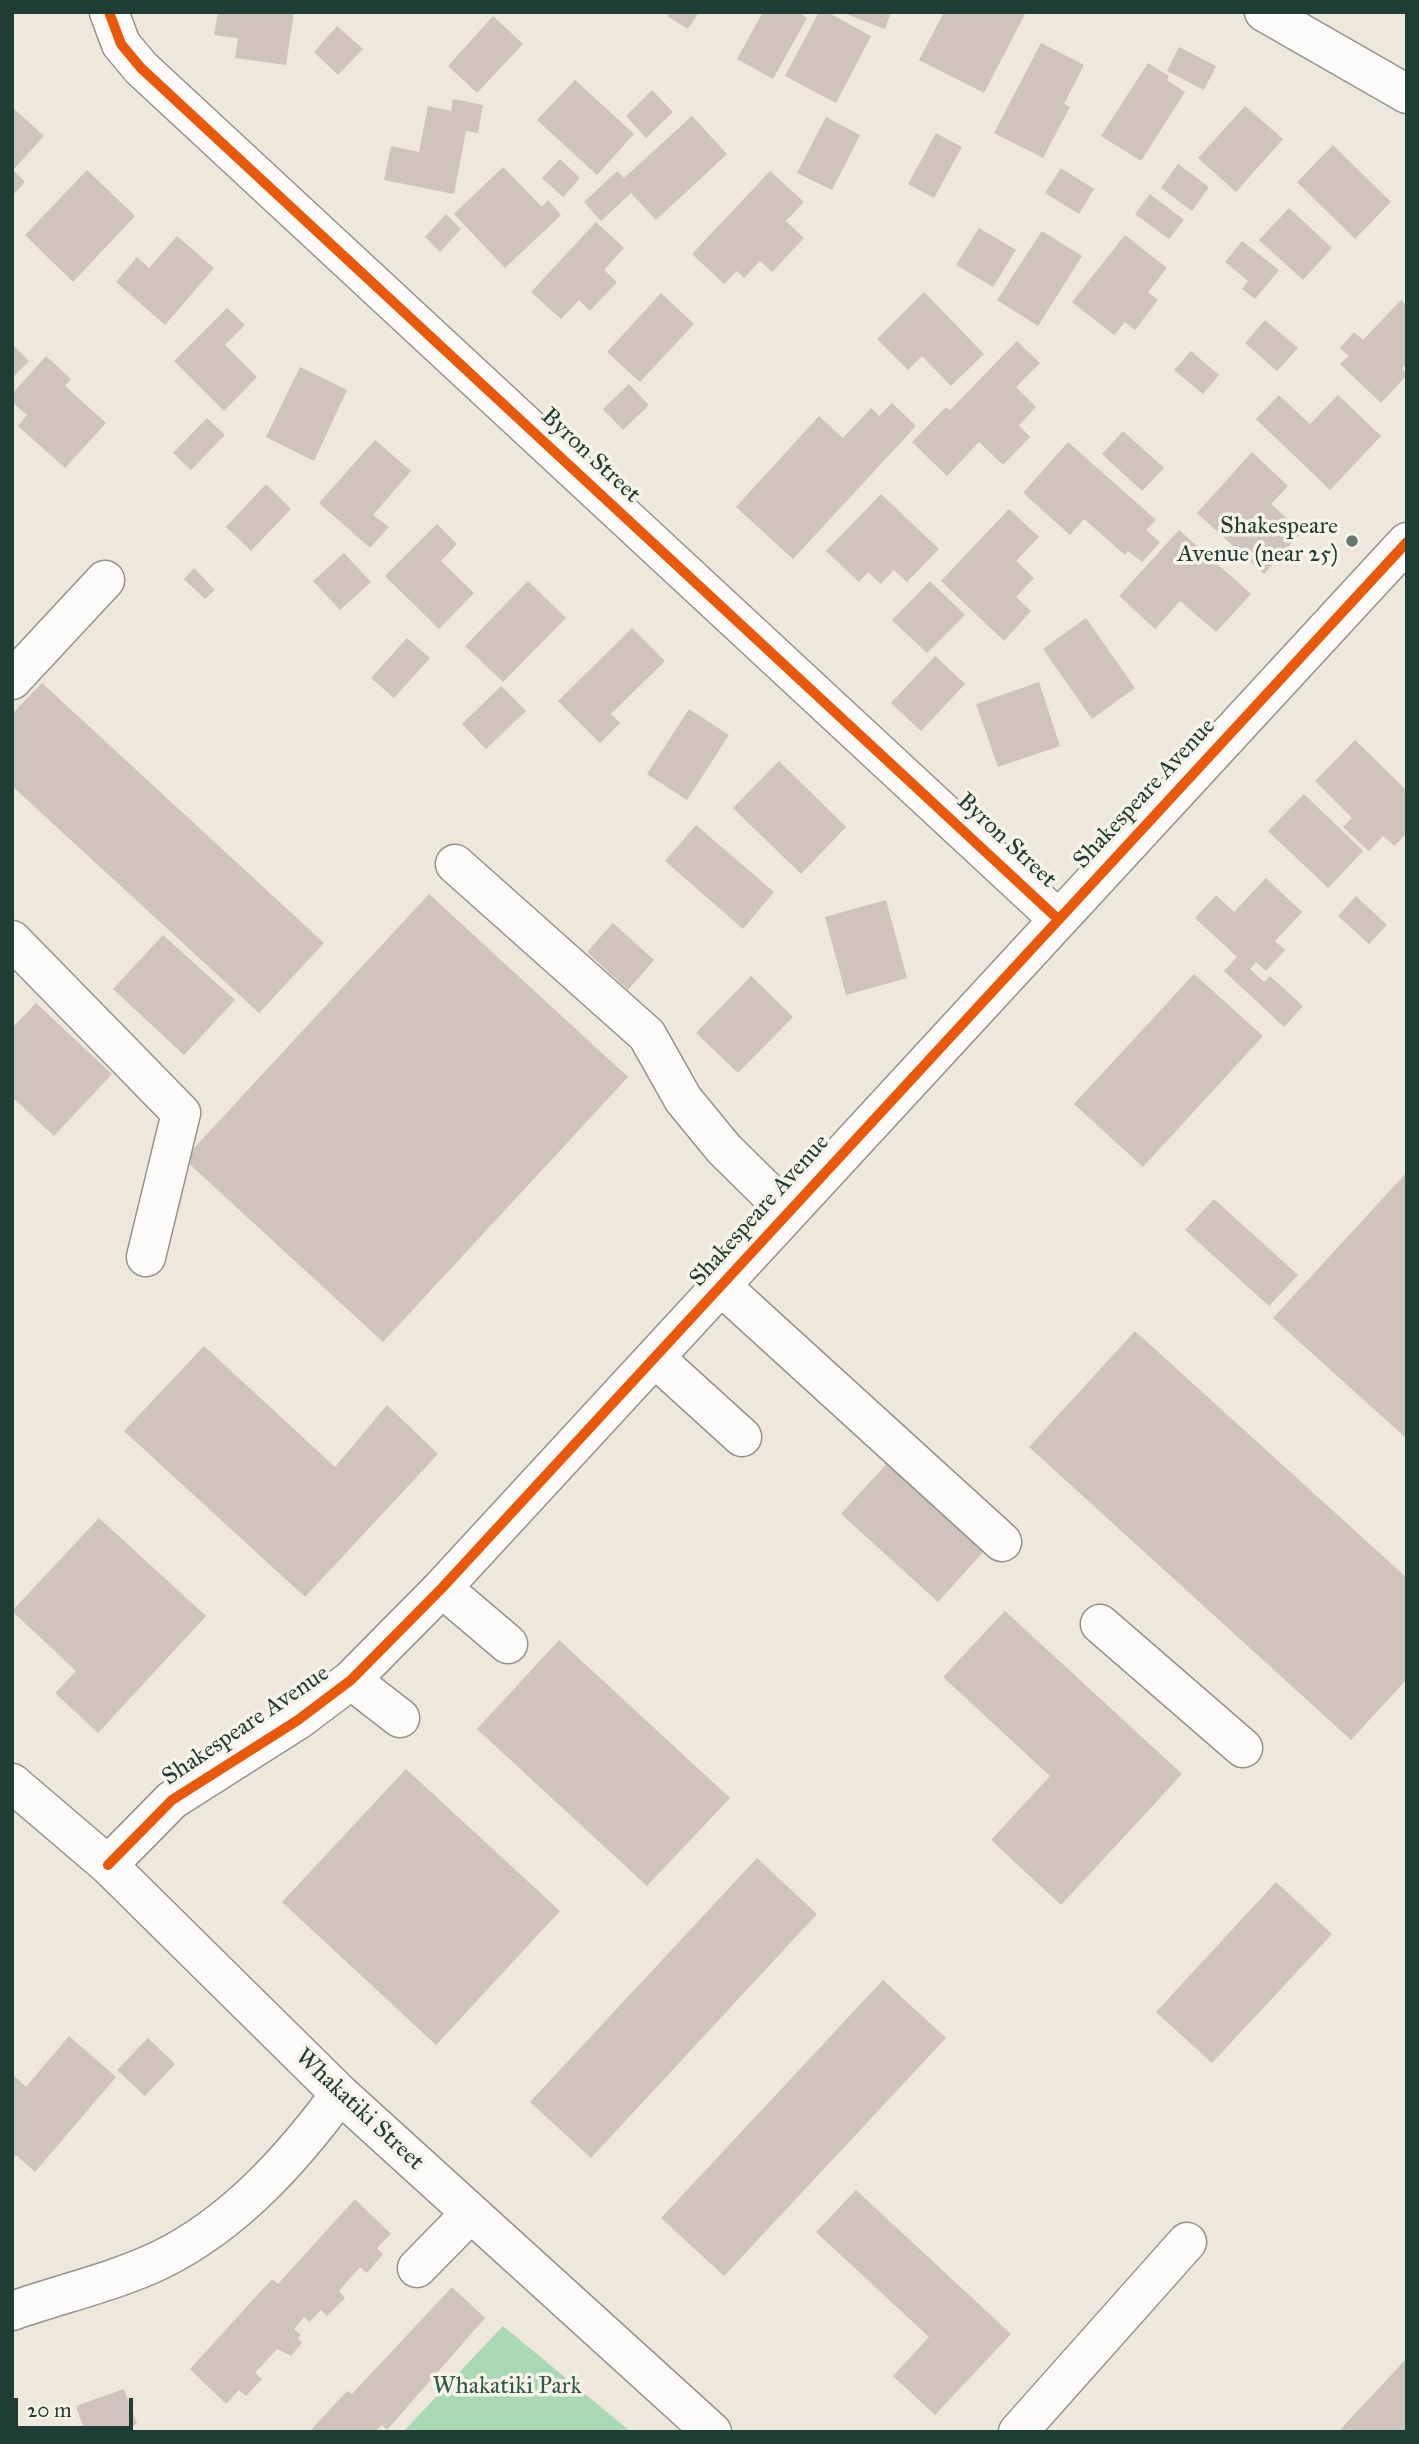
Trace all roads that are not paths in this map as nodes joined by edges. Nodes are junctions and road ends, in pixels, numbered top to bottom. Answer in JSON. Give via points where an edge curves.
{"nodes":[{"id":1,"x":109,"y":12,"type":"edge"},
{"id":2,"x":1264,"y":12,"type":"edge"},
{"id":3,"x":1407,"y":94,"type":"edge"},
{"id":4,"x":1407,"y":542,"type":"edge"},
{"id":5,"x":105,"y":580,"type":"dead end"},
{"id":6,"x":12,"y":680,"type":"edge"},
{"id":7,"x":456,"y":864,"type":"dead end"},
{"id":8,"x":1058,"y":919,"type":"junction"},
{"id":9,"x":12,"y":940,"type":"edge"},
{"id":10,"x":787,"y":1211,"type":"junction"},
{"id":11,"x":146,"y":1257,"type":"dead end"},
{"id":12,"x":720,"y":1286,"type":"junction"},
{"id":13,"x":655,"y":1358,"type":"junction"},
{"id":14,"x":742,"y":1437,"type":"dead end"},
{"id":15,"x":1002,"y":1542,"type":"dead end"},
{"id":16,"x":442,"y":1588,"type":"junction"},
{"id":17,"x":1100,"y":1624,"type":"dead end"},
{"id":18,"x":508,"y":1644,"type":"dead end"},
{"id":19,"x":351,"y":1681,"type":"junction"},
{"id":20,"x":400,"y":1718,"type":"dead end"},
{"id":21,"x":1242,"y":1748,"type":"dead end"},
{"id":22,"x":12,"y":1783,"type":"edge"},
{"id":23,"x":108,"y":1865,"type":"junction"},
{"id":24,"x":340,"y":2094,"type":"junction"},
{"id":25,"x":471,"y":2213,"type":"junction"},
{"id":26,"x":1187,"y":2242,"type":"dead end"},
{"id":27,"x":417,"y":2268,"type":"dead end"},
{"id":28,"x":12,"y":2311,"type":"edge"},
{"id":29,"x":712,"y":2432,"type":"edge"},
{"id":30,"x":1018,"y":2432,"type":"edge"}],
"edges":[{"from":1,"to":8,"type":"street","name":"Byron Street","via":[[121,44],[141,68]]},
{"from":2,"to":3,"type":"street"},
{"from":4,"to":8,"type":"street","name":"Shakespeare Avenue"},
{"from":5,"to":6,"type":"street"},
{"from":7,"to":10,"type":"street","via":[[647,1035],[683,1099],[724,1149]]},
{"from":8,"to":10,"type":"street","name":"Shakespeare Avenue"},
{"from":9,"to":11,"type":"street","via":[[181,1113]]},
{"from":10,"to":12,"type":"street","name":"Shakespeare Avenue"},
{"from":12,"to":13,"type":"street","name":"Shakespeare Avenue"},
{"from":12,"to":15,"type":"street"},
{"from":13,"to":14,"type":"street"},
{"from":13,"to":16,"type":"street","name":"Shakespeare Avenue"},
{"from":16,"to":18,"type":"street"},
{"from":16,"to":19,"type":"street","name":"Shakespeare Avenue"},
{"from":17,"to":21,"type":"street"},
{"from":19,"to":20,"type":"street"},
{"from":19,"to":23,"type":"street","name":"Shakespeare Avenue","via":[[172,1800]]},
{"from":22,"to":23,"type":"street","name":"Whakatiki Street"},
{"from":23,"to":24,"type":"street","name":"Whakatiki Street"},
{"from":24,"to":25,"type":"street","name":"Whakatiki Street"},
{"from":24,"to":28,"type":"street","via":[[267,2180],[194,2241],[158,2261]]},
{"from":25,"to":27,"type":"street"},
{"from":25,"to":29,"type":"street","name":"Whakatiki Street"},
{"from":26,"to":30,"type":"street"}]}
